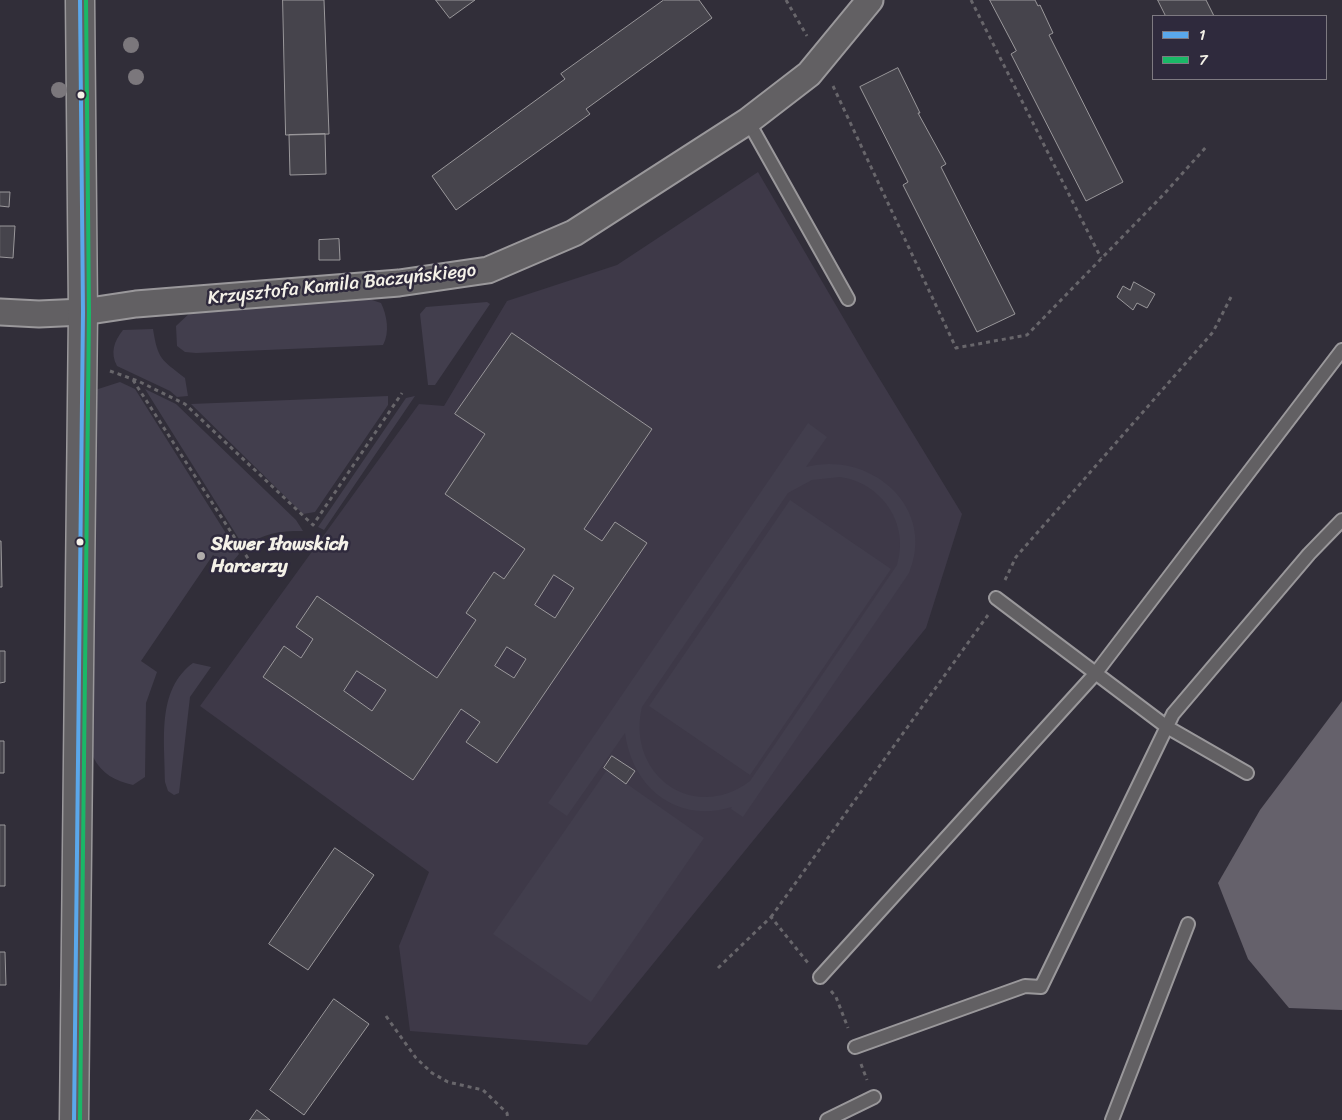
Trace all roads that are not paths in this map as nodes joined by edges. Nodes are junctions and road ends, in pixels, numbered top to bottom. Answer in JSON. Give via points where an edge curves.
{"nodes":[{"id":1,"x":80,"y":0,"type":"edge"},
{"id":2,"x":870,"y":0,"type":"edge"},
{"id":3,"x":748,"y":121,"type":"junction"},
{"id":4,"x":848,"y":299,"type":"dead end"},
{"id":5,"x":0,"y":312,"type":"edge"},
{"id":6,"x":83,"y":312,"type":"junction"},
{"id":7,"x":1342,"y":350,"type":"edge"},
{"id":8,"x":1342,"y":520,"type":"edge"},
{"id":9,"x":996,"y":598,"type":"dead end"},
{"id":10,"x":1095,"y":674,"type":"junction"},
{"id":11,"x":1167,"y":727,"type":"junction"},
{"id":12,"x":1246,"y":773,"type":"dead end"},
{"id":13,"x":1188,"y":924,"type":"dead end"},
{"id":14,"x":820,"y":977,"type":"dead end"},
{"id":15,"x":855,"y":1047,"type":"dead end"},
{"id":16,"x":874,"y":1097,"type":"dead end"},
{"id":17,"x":74,"y":1120,"type":"edge"},
{"id":18,"x":828,"y":1120,"type":"edge"},
{"id":19,"x":1112,"y":1120,"type":"edge"}],
"edges":[{"from":1,"to":6,"type":"street"},
{"from":2,"to":3,"type":"street","name":"Krzysztofa Kamila Baczyńskiego","via":[[809,74]]},
{"from":3,"to":4,"type":"lane"},
{"from":3,"to":6,"type":"street","name":"Krzysztofa Kamila Baczyńskiego","via":[[574,233],[488,270],[399,283],[136,304]]},
{"from":5,"to":6,"type":"street","name":"Krzysztofa Kamila Baczyńskiego"},
{"from":6,"to":17,"type":"street"},
{"from":7,"to":10,"type":"lane"},
{"from":8,"to":11,"type":"lane","via":[[1309,554],[1180,706]]},
{"from":9,"to":10,"type":"lane"},
{"from":10,"to":11,"type":"lane"},
{"from":10,"to":14,"type":"lane"},
{"from":11,"to":12,"type":"lane"},
{"from":11,"to":15,"type":"lane","via":[[1041,987],[1025,986]]},
{"from":13,"to":19,"type":"lane"},
{"from":16,"to":18,"type":"lane"}]}
